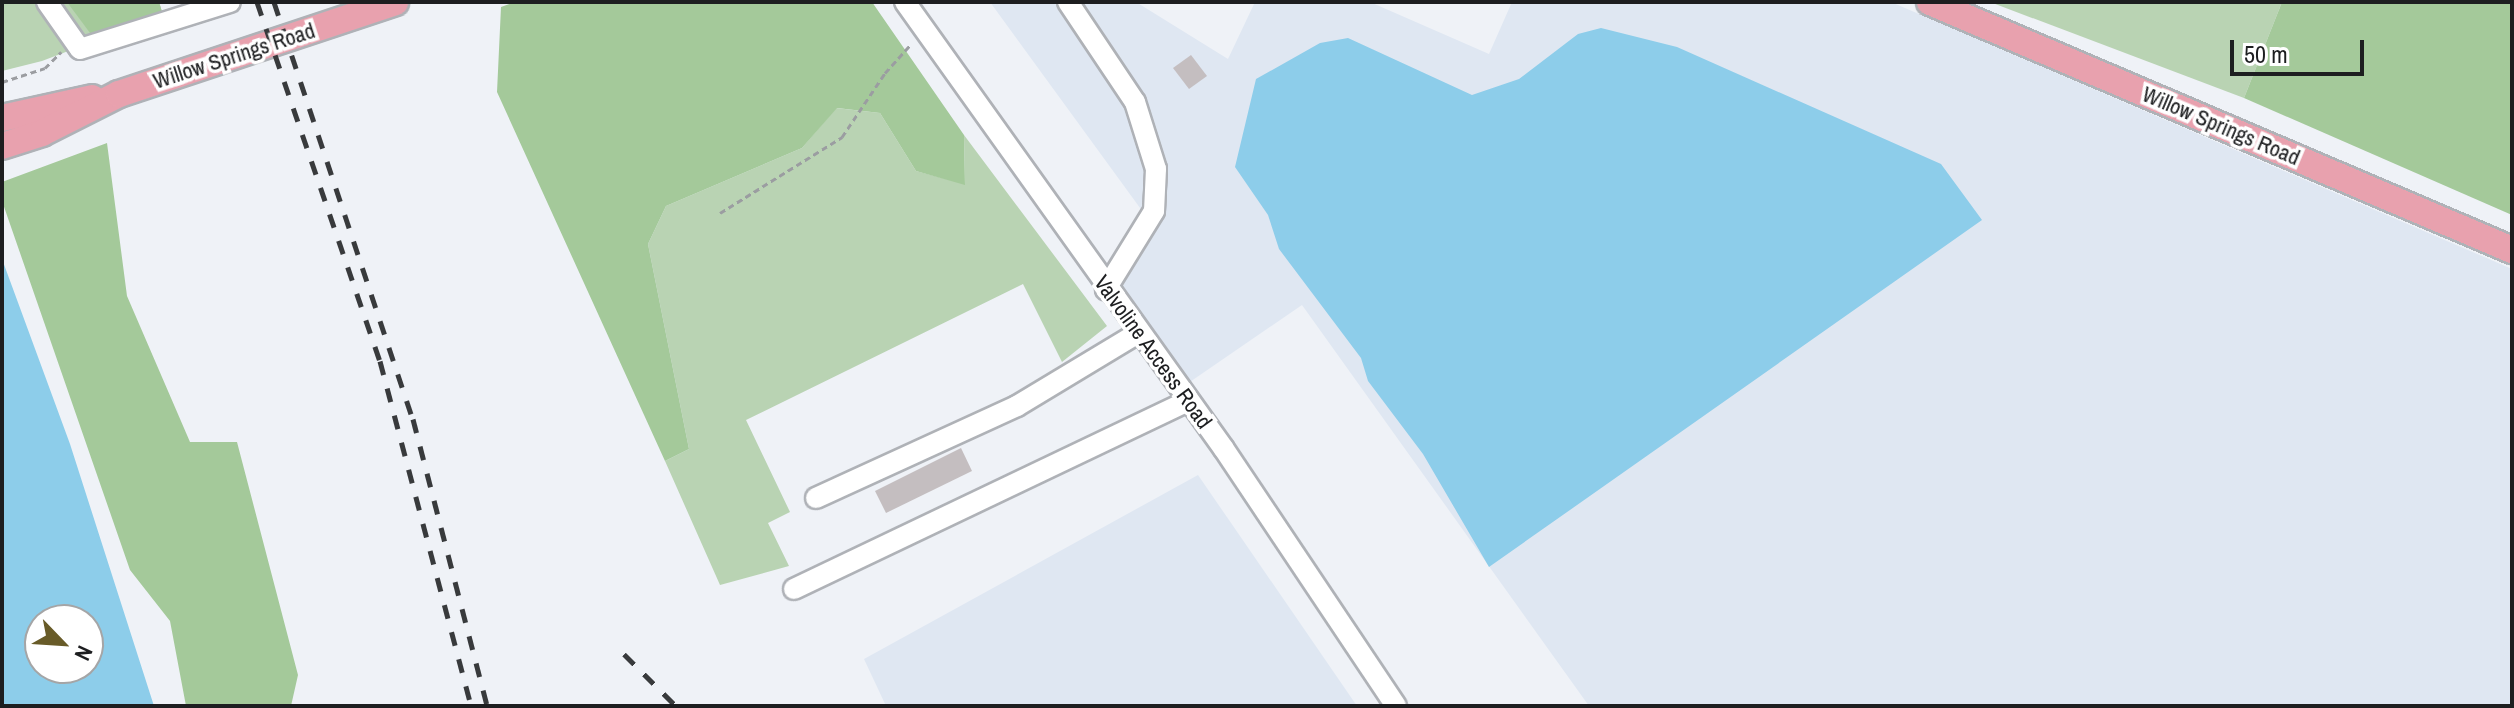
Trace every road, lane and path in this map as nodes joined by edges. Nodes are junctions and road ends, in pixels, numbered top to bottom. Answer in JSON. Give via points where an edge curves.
{"nodes":[{"id":1,"x":47,"y":2,"type":"edge"},
{"id":2,"x":230,"y":2,"type":"edge"},
{"id":3,"x":395,"y":2,"type":"edge"},
{"id":4,"x":905,"y":2,"type":"edge"},
{"id":5,"x":1068,"y":2,"type":"edge"},
{"id":6,"x":1930,"y":2,"type":"edge"},
{"id":7,"x":925,"y":30,"type":"junction"},
{"id":8,"x":71,"y":42,"type":"junction"},
{"id":9,"x":2,"y":82,"type":"edge"},
{"id":10,"x":2,"y":118,"type":"edge"},
{"id":11,"x":38,"y":120,"type":"junction"},
{"id":12,"x":2,"y":146,"type":"edge"},
{"id":13,"x":720,"y":213,"type":"dead end"},
{"id":14,"x":2512,"y":250,"type":"edge"},
{"id":15,"x":1106,"y":289,"type":"junction"},
{"id":16,"x":1138,"y":333,"type":"junction"},
{"id":17,"x":1188,"y":401,"type":"junction"},
{"id":18,"x":816,"y":498,"type":"dead end"},
{"id":19,"x":794,"y":589,"type":"dead end"},
{"id":20,"x":1396,"y":706,"type":"edge"}],
"edges":[{"from":1,"to":8,"type":"lane"},
{"from":2,"to":8,"type":"lane","via":[[92,48],[80,49]]},
{"from":3,"to":11,"type":"main road","name":"Willow Springs Road"},
{"from":4,"to":7,"type":"lane","name":"Valvoline Access Road"},
{"from":5,"to":15,"type":"lane","via":[[1135,102],[1156,169],[1154,211]]},
{"from":6,"to":14,"type":"main road","name":"Willow Springs Road"},
{"from":7,"to":13,"type":"path","via":[[885,73],[842,137]]},
{"from":7,"to":15,"type":"lane","name":"Valvoline Access Road"},
{"from":8,"to":9,"type":"path","via":[[45,68]]},
{"from":10,"to":11,"type":"main road","name":"Willow Springs Road"},
{"from":11,"to":12,"type":"main road","name":"Willow Springs Road"},
{"from":15,"to":16,"type":"lane","name":"Valvoline Access Road"},
{"from":16,"to":17,"type":"lane","name":"Valvoline Access Road"},
{"from":16,"to":18,"type":"lane","via":[[1017,406]]},
{"from":17,"to":19,"type":"lane"},
{"from":17,"to":20,"type":"lane","name":"Valvoline Access Road"}]}
